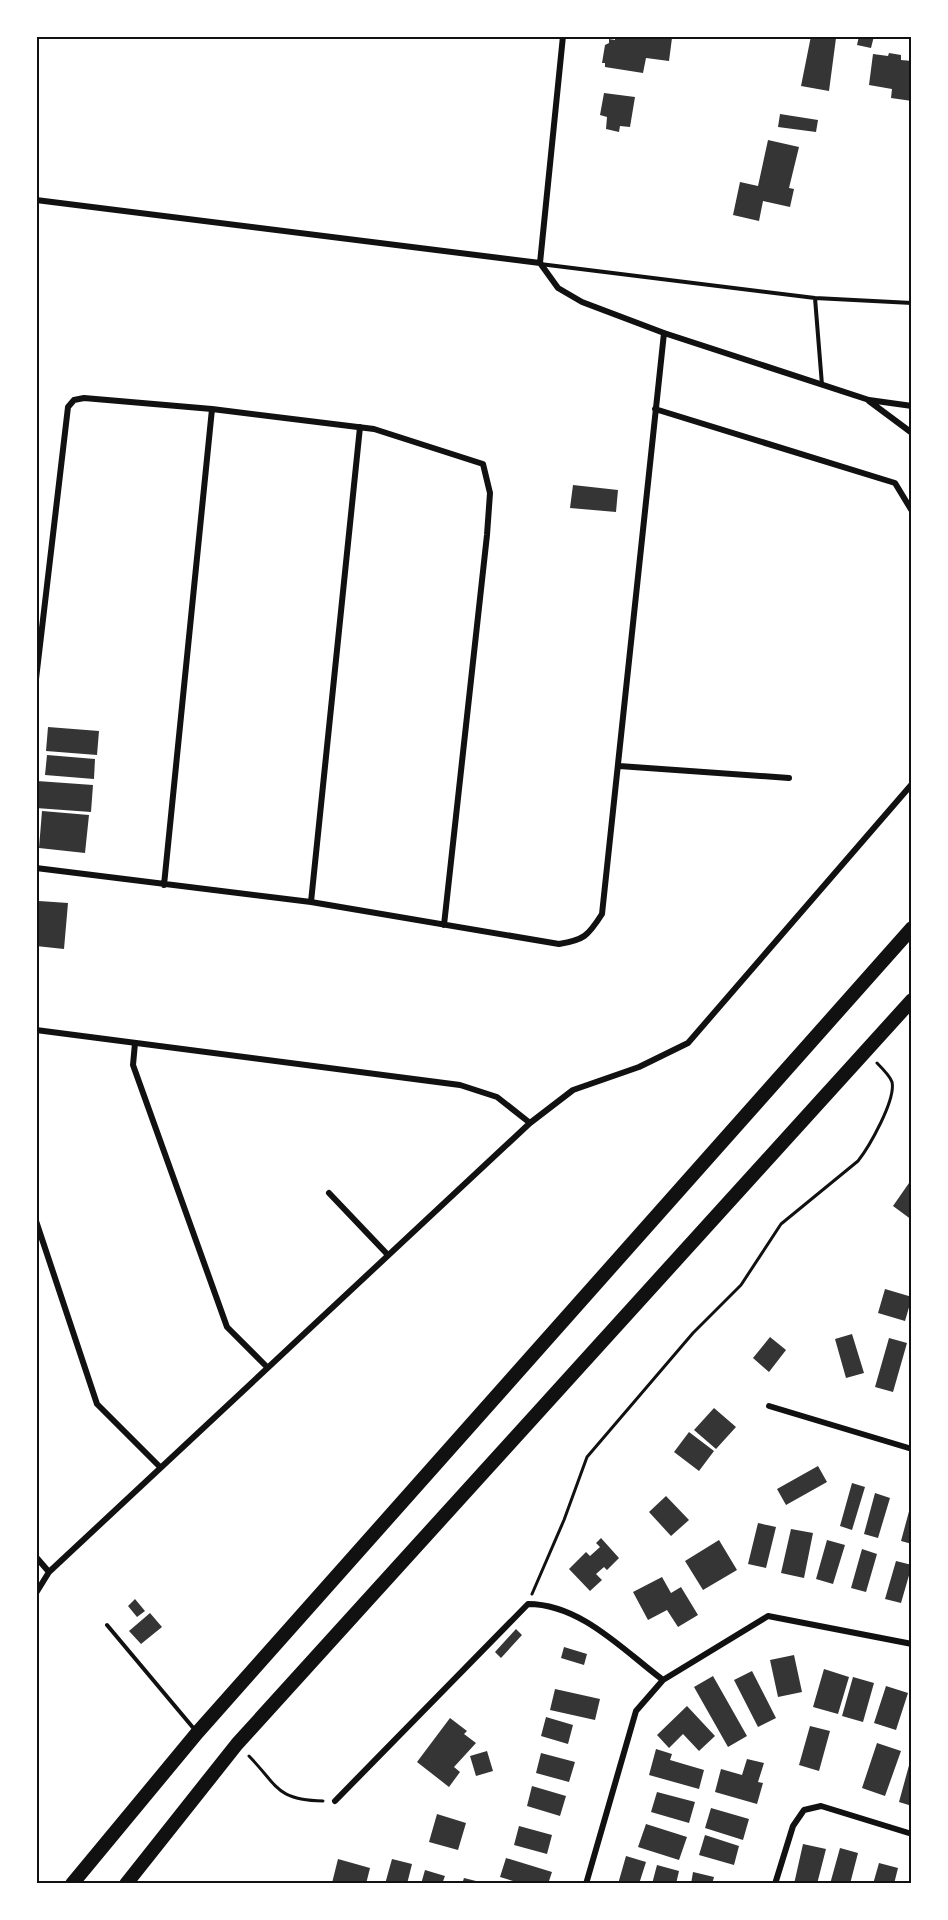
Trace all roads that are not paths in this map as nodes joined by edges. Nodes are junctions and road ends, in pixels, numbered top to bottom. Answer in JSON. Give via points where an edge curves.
{"nodes":[{"id":1,"x":563,"y":36,"type":"edge"},
{"id":2,"x":36,"y":200,"type":"edge"},
{"id":3,"x":540,"y":264,"type":"junction"},
{"id":4,"x":815,"y":298,"type":"junction"},
{"id":5,"x":912,"y":303,"type":"edge"},
{"id":6,"x":664,"y":333,"type":"junction"},
{"id":7,"x":822,"y":385,"type":"junction"},
{"id":8,"x":869,"y":400,"type":"junction"},
{"id":9,"x":912,"y":406,"type":"edge"},
{"id":10,"x":212,"y":409,"type":"junction"},
{"id":11,"x":655,"y":409,"type":"junction"},
{"id":12,"x":360,"y":427,"type":"junction"},
{"id":13,"x":912,"y":433,"type":"edge"},
{"id":14,"x":912,"y":511,"type":"edge"},
{"id":15,"x":36,"y":679,"type":"edge"},
{"id":16,"x":619,"y":766,"type":"junction"},
{"id":17,"x":789,"y":778,"type":"dead end"},
{"id":18,"x":912,"y":784,"type":"edge"},
{"id":19,"x":36,"y":868,"type":"edge"},
{"id":20,"x":164,"y":885,"type":"junction"},
{"id":21,"x":311,"y":902,"type":"junction"},
{"id":22,"x":444,"y":925,"type":"junction"},
{"id":23,"x":912,"y":928,"type":"edge"},
{"id":24,"x":912,"y":1000,"type":"edge"},
{"id":25,"x":36,"y":1030,"type":"edge"},
{"id":26,"x":135,"y":1043,"type":"junction"},
{"id":27,"x":530,"y":1123,"type":"junction"},
{"id":28,"x":329,"y":1193,"type":"dead end"},
{"id":29,"x":36,"y":1221,"type":"edge"},
{"id":30,"x":387,"y":1255,"type":"junction"},
{"id":31,"x":267,"y":1367,"type":"junction"},
{"id":32,"x":769,"y":1406,"type":"dead end"},
{"id":33,"x":912,"y":1449,"type":"edge"},
{"id":34,"x":160,"y":1467,"type":"junction"},
{"id":35,"x":36,"y":1557,"type":"edge"},
{"id":36,"x":49,"y":1572,"type":"junction"},
{"id":37,"x":36,"y":1593,"type":"edge"},
{"id":38,"x":107,"y":1625,"type":"dead end"},
{"id":39,"x":912,"y":1644,"type":"edge"},
{"id":40,"x":663,"y":1680,"type":"junction"},
{"id":41,"x":197,"y":1732,"type":"junction"},
{"id":42,"x":335,"y":1801,"type":"road end"},
{"id":43,"x":912,"y":1834,"type":"edge"},
{"id":44,"x":72,"y":1884,"type":"edge"},
{"id":45,"x":126,"y":1884,"type":"edge"},
{"id":46,"x":586,"y":1884,"type":"edge"},
{"id":47,"x":775,"y":1884,"type":"edge"}],
"edges":[{"from":1,"to":3,"type":"street"},
{"from":2,"to":3,"type":"street"},
{"from":3,"to":4,"type":"lane"},
{"from":3,"to":6,"type":"street","via":[[558,288],[582,302]]},
{"from":4,"to":5,"type":"lane"},
{"from":4,"to":7,"type":"lane"},
{"from":6,"to":7,"type":"street"},
{"from":6,"to":11,"type":"street"},
{"from":7,"to":8,"type":"street"},
{"from":8,"to":9,"type":"street"},
{"from":8,"to":13,"type":"street"},
{"from":10,"to":12,"type":"street"},
{"from":10,"to":15,"type":"street","via":[[84,398],[74,400],[68,407]]},
{"from":10,"to":20,"type":"street"},
{"from":11,"to":14,"type":"street","via":[[894,483]]},
{"from":11,"to":16,"type":"street"},
{"from":12,"to":21,"type":"street"},
{"from":12,"to":22,"type":"street","via":[[483,464],[488,481],[487,535]]},
{"from":16,"to":17,"type":"street"},
{"from":16,"to":22,"type":"street","via":[[602,914],[580,941],[559,944]]},
{"from":18,"to":27,"type":"street","via":[[687,1043],[639,1067],[573,1090]]},
{"from":19,"to":20,"type":"street"},
{"from":20,"to":21,"type":"street"},
{"from":21,"to":22,"type":"street"},
{"from":23,"to":41,"type":"highway"},
{"from":24,"to":45,"type":"highway","via":[[237,1744]]},
{"from":25,"to":26,"type":"street"},
{"from":26,"to":27,"type":"street","via":[[460,1085],[497,1097]]},
{"from":26,"to":31,"type":"street","via":[[134,1065],[227,1327]]},
{"from":27,"to":30,"type":"street"},
{"from":28,"to":30,"type":"street"},
{"from":29,"to":34,"type":"street","via":[[98,1404]]},
{"from":30,"to":31,"type":"street"},
{"from":31,"to":34,"type":"street"},
{"from":32,"to":33,"type":"street"},
{"from":34,"to":36,"type":"street"},
{"from":35,"to":36,"type":"street"},
{"from":36,"to":37,"type":"street"},
{"from":38,"to":41,"type":"lane"},
{"from":39,"to":40,"type":"street","via":[[768,1616]]},
{"from":40,"to":42,"type":"street","via":[[572,1613],[528,1604]]},
{"from":40,"to":46,"type":"street","via":[[633,1717]]},
{"from":41,"to":44,"type":"highway"},
{"from":43,"to":47,"type":"street","via":[[821,1806],[804,1810],[793,1826]]}]}
